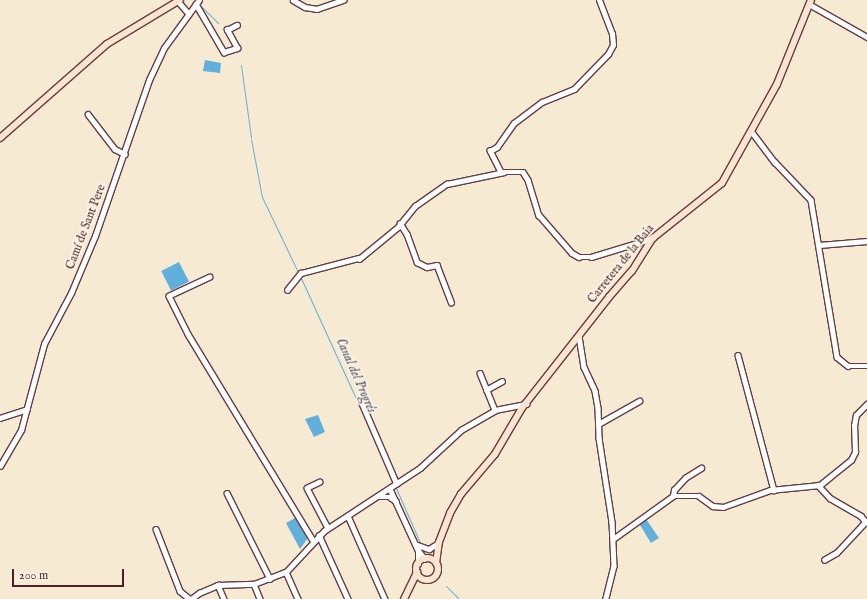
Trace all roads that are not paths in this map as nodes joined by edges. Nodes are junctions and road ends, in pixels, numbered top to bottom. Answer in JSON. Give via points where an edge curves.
{"nodes":[{"id":1,"x":179,"y":0,"type":"edge"},
{"id":2,"x":293,"y":0,"type":"edge"},
{"id":3,"x":343,"y":0,"type":"edge"},
{"id":4,"x":599,"y":0,"type":"edge"},
{"id":5,"x":197,"y":2,"type":"edge"},
{"id":6,"x":810,"y":2,"type":"edge"},
{"id":7,"x":188,"y":14,"type":"junction"},
{"id":8,"x":237,"y":24,"type":"dead end"},
{"id":9,"x":867,"y":37,"type":"edge"},
{"id":10,"x":88,"y":114,"type":"dead end"},
{"id":11,"x":752,"y":132,"type":"junction"},
{"id":12,"x":0,"y":138,"type":"edge"},
{"id":13,"x":125,"y":154,"type":"junction"},
{"id":14,"x":501,"y":173,"type":"junction"},
{"id":15,"x":400,"y":223,"type":"junction"},
{"id":16,"x":653,"y":238,"type":"junction"},
{"id":17,"x":867,"y":241,"type":"edge"},
{"id":18,"x":819,"y":245,"type":"junction"},
{"id":19,"x":210,"y":277,"type":"dead end"},
{"id":20,"x":287,"y":290,"type":"dead end"},
{"id":21,"x":452,"y":302,"type":"dead end"},
{"id":22,"x":579,"y":336,"type":"junction"},
{"id":23,"x":738,"y":355,"type":"dead end"},
{"id":24,"x":867,"y":366,"type":"edge"},
{"id":25,"x":480,"y":374,"type":"dead end"},
{"id":26,"x":502,"y":381,"type":"dead end"},
{"id":27,"x":486,"y":390,"type":"junction"},
{"id":28,"x":361,"y":401,"type":"dead end"},
{"id":29,"x":639,"y":401,"type":"dead end"},
{"id":30,"x":526,"y":404,"type":"junction"},
{"id":31,"x":867,"y":404,"type":"edge"},
{"id":32,"x":27,"y":409,"type":"junction"},
{"id":33,"x":495,"y":410,"type":"junction"},
{"id":34,"x":0,"y":418,"type":"edge"},
{"id":35,"x":600,"y":424,"type":"junction"},
{"id":36,"x":0,"y":466,"type":"edge"},
{"id":37,"x":701,"y":468,"type":"dead end"},
{"id":38,"x":320,"y":482,"type":"dead end"},
{"id":39,"x":397,"y":484,"type":"junction"},
{"id":40,"x":818,"y":485,"type":"junction"},
{"id":41,"x":389,"y":490,"type":"junction"},
{"id":42,"x":774,"y":490,"type":"junction"},
{"id":43,"x":227,"y":494,"type":"dead end"},
{"id":44,"x":673,"y":496,"type":"junction"},
{"id":45,"x":377,"y":497,"type":"junction"},
{"id":46,"x":397,"y":502,"type":"junction"},
{"id":47,"x":348,"y":516,"type":"junction"},
{"id":48,"x":328,"y":528,"type":"junction"},
{"id":49,"x":156,"y":529,"type":"dead end"},
{"id":50,"x":319,"y":536,"type":"junction"},
{"id":51,"x":613,"y":539,"type":"junction"},
{"id":52,"x":314,"y":542,"type":"junction"},
{"id":53,"x":438,"y":543,"type":"junction"},
{"id":54,"x":415,"y":544,"type":"junction"},
{"id":55,"x":418,"y":550,"type":"junction"},
{"id":56,"x":426,"y":559,"type":"junction"},
{"id":57,"x":825,"y":560,"type":"dead end"},
{"id":58,"x":436,"y":563,"type":"junction"},
{"id":59,"x":418,"y":564,"type":"junction"},
{"id":60,"x":286,"y":572,"type":"junction"},
{"id":61,"x":417,"y":572,"type":"junction"},
{"id":62,"x":270,"y":579,"type":"junction"},
{"id":63,"x":423,"y":580,"type":"junction"},
{"id":64,"x":254,"y":584,"type":"junction"},
{"id":65,"x":218,"y":585,"type":"junction"},
{"id":66,"x":411,"y":586,"type":"junction"},
{"id":67,"x":191,"y":599,"type":"edge"},
{"id":68,"x":224,"y":599,"type":"edge"},
{"id":69,"x":260,"y":599,"type":"edge"},
{"id":70,"x":298,"y":599,"type":"edge"},
{"id":71,"x":348,"y":599,"type":"edge"},
{"id":72,"x":385,"y":599,"type":"edge"},
{"id":73,"x":404,"y":599,"type":"edge"},
{"id":74,"x":606,"y":599,"type":"edge"}],
"edges":[{"from":1,"to":7,"type":"street"},
{"from":1,"to":12,"type":"main road","via":[[106,44]]},
{"from":2,"to":3,"type":"street","via":[[317,9]]},
{"from":4,"to":14,"type":"street","via":[[612,34],[613,45],[608,54],[574,89],[542,102],[514,123],[497,147],[490,151]]},
{"from":5,"to":7,"type":"street","name":"Camí de Sant Pere"},
{"from":5,"to":8,"type":"street","via":[[224,52],[237,48],[228,30]]},
{"from":6,"to":9,"type":"street"},
{"from":6,"to":11,"type":"main road","name":"Carretera de la Baia","via":[[777,84]]},
{"from":7,"to":13,"type":"street","name":"Camí de Sant Pere","via":[[156,62]]},
{"from":10,"to":13,"type":"street","via":[[115,149]]},
{"from":11,"to":16,"type":"main road","name":"Carretera de la Baia","via":[[722,183]]},
{"from":11,"to":18,"type":"street","via":[[775,162],[811,200]]},
{"from":13,"to":32,"type":"street","name":"Camí de Sant Pere","via":[[71,294],[44,344]]},
{"from":14,"to":15,"type":"street","via":[[448,184],[415,206]]},
{"from":14,"to":16,"type":"street","via":[[523,172],[539,215],[572,253],[579,257],[591,257]]},
{"from":15,"to":20,"type":"street","via":[[379,245],[358,258],[301,272]]},
{"from":15,"to":21,"type":"street","via":[[407,234],[417,262],[427,267],[437,265]]},
{"from":16,"to":22,"type":"main road","name":"Carretera de la Baia","via":[[632,271]]},
{"from":17,"to":18,"type":"street"},
{"from":18,"to":24,"type":"street","via":[[837,357],[848,366]]},
{"from":19,"to":52,"type":"street","via":[[169,296],[192,340]]},
{"from":22,"to":30,"type":"main road","name":"Carretera de la Baia"},
{"from":22,"to":35,"type":"street","via":[[584,367],[595,391]]},
{"from":23,"to":42,"type":"street"},
{"from":25,"to":27,"type":"street"},
{"from":26,"to":27,"type":"street"},
{"from":27,"to":33,"type":"street"},
{"from":28,"to":39,"type":"street"},
{"from":29,"to":35,"type":"street"},
{"from":30,"to":33,"type":"street"},
{"from":30,"to":53,"type":"main road","name":"Carretera de la Baia","via":[[495,454],[461,494]]},
{"from":31,"to":40,"type":"street","via":[[856,415],[855,452],[851,460]]},
{"from":32,"to":34,"type":"street"},
{"from":32,"to":36,"type":"street","name":"Camí de Sant Pere","via":[[21,430]]},
{"from":33,"to":39,"type":"street","via":[[461,430],[420,468]]},
{"from":35,"to":51,"type":"street","via":[[599,438]]},
{"from":37,"to":44,"type":"street","via":[[684,478],[674,490]]},
{"from":38,"to":48,"type":"street","via":[[307,488]]},
{"from":39,"to":41,"type":"street"},
{"from":40,"to":42,"type":"street"},
{"from":40,"to":57,"type":"street","via":[[830,498],[861,516],[866,522],[837,553]]},
{"from":41,"to":45,"type":"street"},
{"from":41,"to":46,"type":"street"},
{"from":42,"to":44,"type":"street","via":[[723,507],[713,506],[699,496]]},
{"from":43,"to":62,"type":"street"},
{"from":44,"to":51,"type":"street"},
{"from":45,"to":46,"type":"street","via":[[390,496]]},
{"from":45,"to":47,"type":"street"},
{"from":46,"to":54,"type":"street"},
{"from":47,"to":48,"type":"street"},
{"from":47,"to":72,"type":"street"},
{"from":48,"to":50,"type":"street"},
{"from":49,"to":67,"type":"street","via":[[180,591]]},
{"from":50,"to":52,"type":"street"},
{"from":50,"to":71,"type":"street"},
{"from":51,"to":74,"type":"street","via":[[614,572]]},
{"from":52,"to":60,"type":"street"},
{"from":53,"to":54,"type":"street","via":[[429,549]]},
{"from":53,"to":56,"type":"main road","name":"Carretera de la Baia"},
{"from":53,"to":58,"type":"main road","name":"Carretera de la Baia"},
{"from":54,"to":55,"type":"street"},
{"from":55,"to":56,"type":"street"},
{"from":55,"to":59,"type":"street"},
{"from":56,"to":58,"type":"main road"},
{"from":56,"to":59,"type":"main road"},
{"from":58,"to":63,"type":"main road","via":[[438,570],[434,578]]},
{"from":59,"to":61,"type":"main road"},
{"from":60,"to":62,"type":"street"},
{"from":60,"to":70,"type":"street"},
{"from":61,"to":63,"type":"main road"},
{"from":61,"to":66,"type":"main road"},
{"from":62,"to":64,"type":"street"},
{"from":63,"to":66,"type":"main road"},
{"from":64,"to":65,"type":"street"},
{"from":64,"to":69,"type":"street"},
{"from":65,"to":67,"type":"street"},
{"from":65,"to":68,"type":"street"},
{"from":66,"to":73,"type":"main road"}]}
